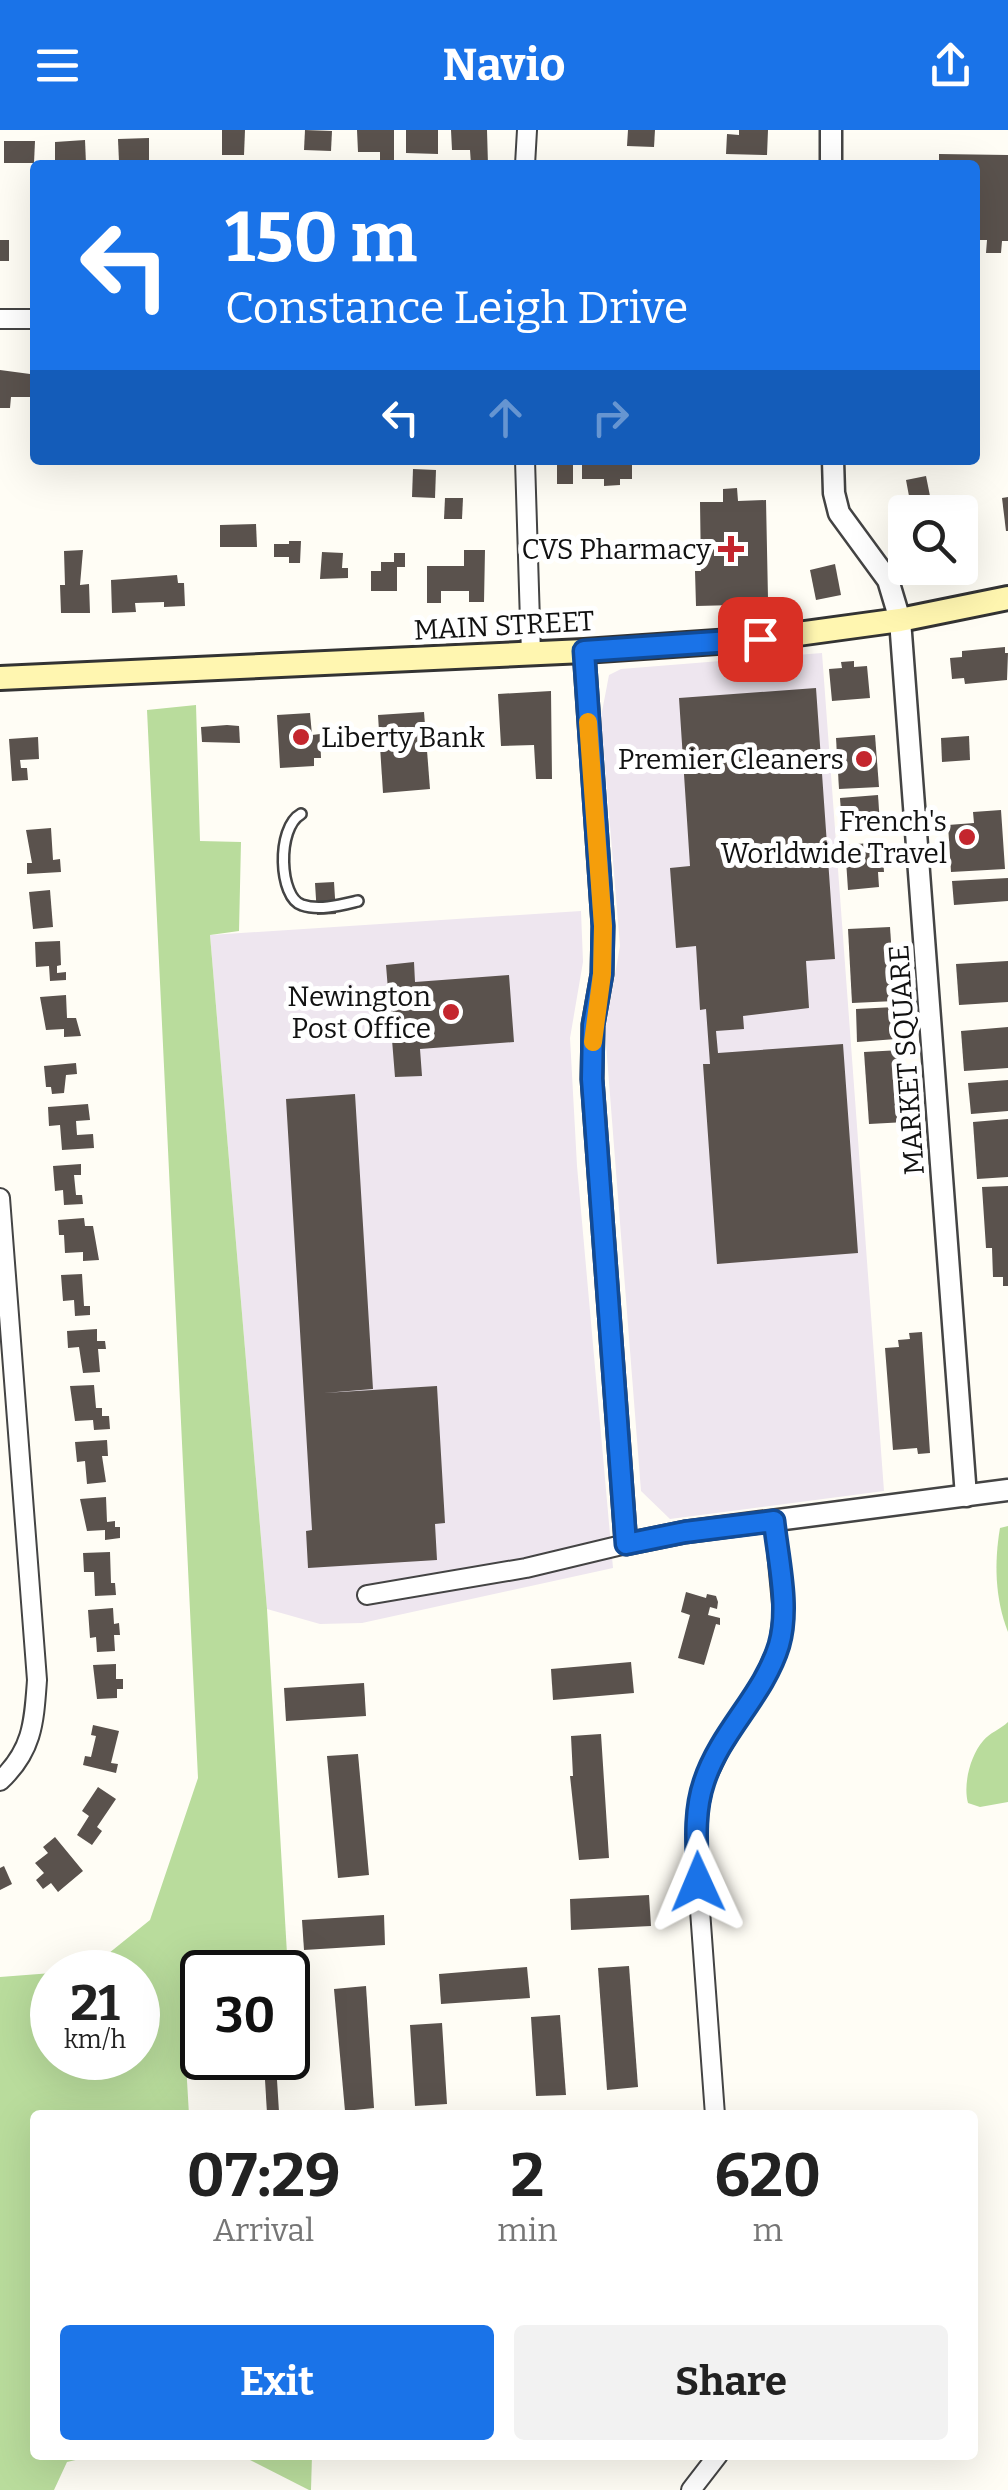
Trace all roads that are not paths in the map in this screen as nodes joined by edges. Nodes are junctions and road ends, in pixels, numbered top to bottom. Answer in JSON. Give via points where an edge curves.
{"nodes":[{"id":1,"x":526,"y":130,"type":"edge"},
{"id":2,"x":830,"y":130,"type":"edge"},
{"id":3,"x":525,"y":160,"type":"edge"},
{"id":4,"x":831,"y":160,"type":"edge"},
{"id":5,"x":0,"y":320,"type":"edge"},
{"id":6,"x":30,"y":320,"type":"edge"},
{"id":7,"x":525,"y":465,"type":"edge"},
{"id":8,"x":833,"y":465,"type":"edge"},
{"id":9,"x":1008,"y":598,"type":"edge"},
{"id":10,"x":900,"y":620,"type":"junction"},
{"id":11,"x":584,"y":651,"type":"junction"},
{"id":12,"x":531,"y":654,"type":"junction"},
{"id":13,"x":0,"y":678,"type":"edge"},
{"id":14,"x":300,"y":814,"type":"dead end"},
{"id":15,"x":358,"y":902,"type":"dead end"},
{"id":16,"x":0,"y":1198,"type":"edge"},
{"id":17,"x":1008,"y":1490,"type":"edge"},
{"id":18,"x":966,"y":1496,"type":"junction"},
{"id":19,"x":774,"y":1521,"type":"junction"},
{"id":20,"x":626,"y":1544,"type":"junction"},
{"id":21,"x":366,"y":1595,"type":"dead end"},
{"id":22,"x":0,"y":1780,"type":"edge"},
{"id":23,"x":715,"y":2110,"type":"edge"},
{"id":24,"x":714,"y":2460,"type":"edge"},
{"id":25,"x":691,"y":2490,"type":"edge"}],
"edges":[{"from":1,"to":3,"type":"street"},
{"from":2,"to":4,"type":"street"},
{"from":5,"to":6,"type":"street"},
{"from":7,"to":12,"type":"street"},
{"from":8,"to":10,"type":"street","name":"MARKET SQUARE","via":[[839,513],[888,580]]},
{"from":9,"to":10,"type":"main road","name":"MAIN STREET"},
{"from":10,"to":11,"type":"main road","name":"MAIN STREET","via":[[760,639]]},
{"from":10,"to":18,"type":"street","name":"MARKET SQUARE"},
{"from":11,"to":12,"type":"main road","name":"MAIN STREET"},
{"from":11,"to":20,"type":"street","via":[[603,926],[592,1079]]},
{"from":12,"to":13,"type":"main road","name":"MAIN STREET"},
{"from":14,"to":15,"type":"lane","via":[[284,840],[292,898],[316,907]]},
{"from":16,"to":22,"type":"street","via":[[36,1680],[33,1730],[15,1767]]},
{"from":17,"to":18,"type":"street"},
{"from":18,"to":19,"type":"street"},
{"from":19,"to":20,"type":"street"},
{"from":19,"to":23,"type":"street","via":[[783,1614],[779,1645],[704,1782],[697,1817]]},
{"from":20,"to":21,"type":"street"},
{"from":24,"to":25,"type":"street"}]}
